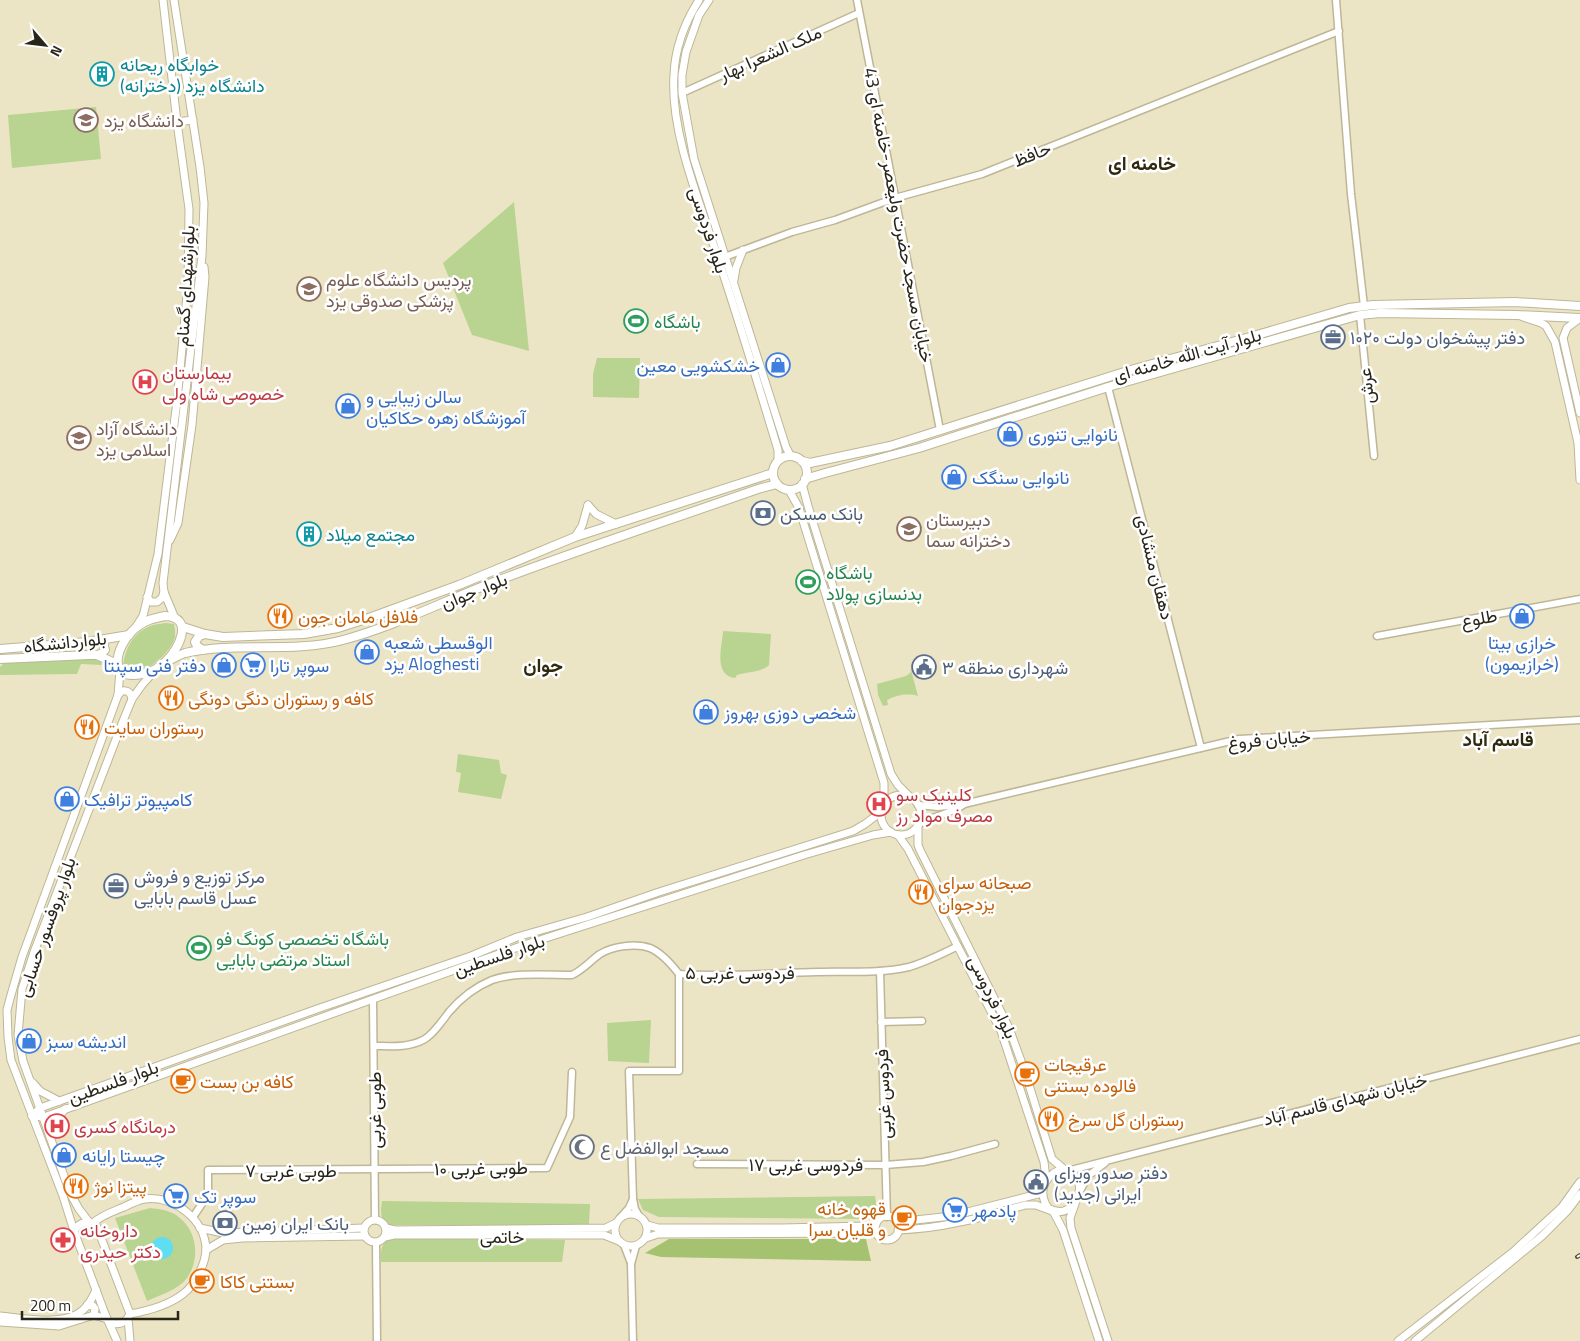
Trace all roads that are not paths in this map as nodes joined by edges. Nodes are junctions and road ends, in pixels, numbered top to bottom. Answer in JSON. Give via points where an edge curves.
{"nodes":[{"id":1,"x":163,"y":0,"type":"edge"},
{"id":2,"x":174,"y":0,"type":"edge"},
{"id":3,"x":699,"y":0,"type":"edge"},
{"id":4,"x":709,"y":0,"type":"edge"},
{"id":5,"x":856,"y":0,"type":"edge"},
{"id":6,"x":1336,"y":0,"type":"edge"},
{"id":7,"x":859,"y":13,"type":"junction"},
{"id":8,"x":1339,"y":31,"type":"junction"},
{"id":9,"x":682,"y":93,"type":"junction"},
{"id":10,"x":193,"y":120,"type":"junction"},
{"id":11,"x":177,"y":122,"type":"junction"},
{"id":12,"x":895,"y":198,"type":"junction"},
{"id":13,"x":743,"y":250,"type":"junction"},
{"id":14,"x":721,"y":258,"type":"junction"},
{"id":15,"x":735,"y":288,"type":"junction"},
{"id":16,"x":1364,"y":306,"type":"junction"},
{"id":17,"x":1580,"y":306,"type":"edge"},
{"id":18,"x":1360,"y":315,"type":"junction"},
{"id":19,"x":1516,"y":315,"type":"junction"},
{"id":20,"x":1580,"y":318,"type":"edge"},
{"id":21,"x":1108,"y":387,"type":"junction"},
{"id":22,"x":1580,"y":413,"type":"edge"},
{"id":23,"x":940,"y":430,"type":"junction"},
{"id":24,"x":1580,"y":453,"type":"edge"},
{"id":25,"x":790,"y":455,"type":"junction"},
{"id":26,"x":1374,"y":456,"type":"dead end"},
{"id":27,"x":824,"y":459,"type":"junction"},
{"id":28,"x":778,"y":460,"type":"junction"},
{"id":29,"x":802,"y":460,"type":"junction"},
{"id":30,"x":773,"y":473,"type":"junction"},
{"id":31,"x":826,"y":473,"type":"junction"},
{"id":32,"x":762,"y":476,"type":"junction"},
{"id":33,"x":1580,"y":480,"type":"edge"},
{"id":34,"x":804,"y":482,"type":"junction"},
{"id":35,"x":777,"y":484,"type":"junction"},
{"id":36,"x":767,"y":487,"type":"junction"},
{"id":37,"x":789,"y":490,"type":"junction"},
{"id":38,"x":616,"y":524,"type":"junction"},
{"id":39,"x":592,"y":531,"type":"junction"},
{"id":40,"x":575,"y":537,"type":"junction"},
{"id":41,"x":597,"y":544,"type":"junction"},
{"id":42,"x":164,"y":592,"type":"junction"},
{"id":43,"x":148,"y":597,"type":"junction"},
{"id":44,"x":1580,"y":599,"type":"edge"},
{"id":45,"x":174,"y":616,"type":"junction"},
{"id":46,"x":183,"y":627,"type":"junction"},
{"id":47,"x":135,"y":628,"type":"junction"},
{"id":48,"x":129,"y":634,"type":"junction"},
{"id":49,"x":205,"y":634,"type":"junction"},
{"id":50,"x":1378,"y":636,"type":"dead end"},
{"id":51,"x":99,"y":640,"type":"junction"},
{"id":52,"x":0,"y":649,"type":"edge"},
{"id":53,"x":203,"y":650,"type":"junction"},
{"id":54,"x":97,"y":655,"type":"junction"},
{"id":55,"x":0,"y":659,"type":"edge"},
{"id":56,"x":164,"y":663,"type":"junction"},
{"id":57,"x":119,"y":667,"type":"junction"},
{"id":58,"x":157,"y":668,"type":"junction"},
{"id":59,"x":118,"y":695,"type":"junction"},
{"id":60,"x":132,"y":699,"type":"junction"},
{"id":61,"x":1580,"y":720,"type":"edge"},
{"id":62,"x":1201,"y":748,"type":"junction"},
{"id":63,"x":898,"y":785,"type":"junction"},
{"id":64,"x":885,"y":788,"type":"junction"},
{"id":65,"x":912,"y":799,"type":"junction"},
{"id":66,"x":964,"y":804,"type":"junction"},
{"id":67,"x":918,"y":805,"type":"junction"},
{"id":68,"x":882,"y":809,"type":"junction"},
{"id":69,"x":865,"y":824,"type":"junction"},
{"id":70,"x":918,"y":825,"type":"junction"},
{"id":71,"x":894,"y":833,"type":"junction"},
{"id":72,"x":873,"y":835,"type":"junction"},
{"id":73,"x":920,"y":850,"type":"junction"},
{"id":74,"x":910,"y":854,"type":"junction"},
{"id":75,"x":518,"y":937,"type":"junction"},
{"id":76,"x":520,"y":946,"type":"junction"},
{"id":77,"x":958,"y":946,"type":"junction"},
{"id":78,"x":880,"y":971,"type":"junction"},
{"id":79,"x":679,"y":974,"type":"junction"},
{"id":80,"x":373,"y":1000,"type":"junction"},
{"id":81,"x":922,"y":1021,"type":"dead end"},
{"id":82,"x":881,"y":1022,"type":"junction"},
{"id":83,"x":1580,"y":1039,"type":"edge"},
{"id":84,"x":374,"y":1046,"type":"junction"},
{"id":85,"x":572,"y":1072,"type":"dead end"},
{"id":86,"x":29,"y":1080,"type":"junction"},
{"id":87,"x":59,"y":1101,"type":"junction"},
{"id":88,"x":40,"y":1108,"type":"junction"},
{"id":89,"x":65,"y":1109,"type":"junction"},
{"id":90,"x":32,"y":1116,"type":"junction"},
{"id":91,"x":44,"y":1117,"type":"junction"},
{"id":92,"x":51,"y":1142,"type":"junction"},
{"id":93,"x":995,"y":1144,"type":"dead end"},
{"id":94,"x":1110,"y":1160,"type":"junction"},
{"id":95,"x":697,"y":1164,"type":"dead end"},
{"id":96,"x":885,"y":1165,"type":"junction"},
{"id":97,"x":374,"y":1170,"type":"junction"},
{"id":98,"x":1066,"y":1170,"type":"junction"},
{"id":99,"x":1046,"y":1179,"type":"junction"},
{"id":100,"x":1580,"y":1182,"type":"edge"},
{"id":101,"x":1080,"y":1191,"type":"junction"},
{"id":102,"x":1042,"y":1193,"type":"junction"},
{"id":103,"x":1580,"y":1194,"type":"edge"},
{"id":104,"x":632,"y":1199,"type":"junction"},
{"id":105,"x":1075,"y":1204,"type":"junction"},
{"id":106,"x":1052,"y":1211,"type":"junction"},
{"id":107,"x":639,"y":1216,"type":"junction"},
{"id":108,"x":887,"y":1216,"type":"junction"},
{"id":109,"x":193,"y":1217,"type":"junction"},
{"id":110,"x":375,"y":1220,"type":"junction"},
{"id":111,"x":618,"y":1220,"type":"junction"},
{"id":112,"x":91,"y":1222,"type":"junction"},
{"id":113,"x":897,"y":1222,"type":"junction"},
{"id":114,"x":876,"y":1224,"type":"junction"},
{"id":115,"x":647,"y":1225,"type":"junction"},
{"id":116,"x":200,"y":1228,"type":"junction"},
{"id":117,"x":364,"y":1228,"type":"junction"},
{"id":118,"x":386,"y":1228,"type":"junction"},
{"id":119,"x":898,"y":1230,"type":"junction"},
{"id":120,"x":74,"y":1231,"type":"junction"},
{"id":121,"x":876,"y":1233,"type":"junction"},
{"id":122,"x":365,"y":1236,"type":"junction"},
{"id":123,"x":385,"y":1237,"type":"junction"},
{"id":124,"x":646,"y":1238,"type":"junction"},
{"id":125,"x":376,"y":1243,"type":"junction"},
{"id":126,"x":621,"y":1243,"type":"junction"},
{"id":127,"x":636,"y":1246,"type":"junction"},
{"id":128,"x":206,"y":1250,"type":"junction"},
{"id":129,"x":631,"y":1264,"type":"junction"},
{"id":130,"x":96,"y":1290,"type":"junction"},
{"id":131,"x":87,"y":1305,"type":"junction"},
{"id":132,"x":94,"y":1315,"type":"junction"},
{"id":133,"x":0,"y":1316,"type":"edge"},
{"id":134,"x":129,"y":1316,"type":"junction"},
{"id":135,"x":108,"y":1320,"type":"junction"},
{"id":136,"x":0,"y":1322,"type":"edge"},
{"id":137,"x":117,"y":1341,"type":"edge"},
{"id":138,"x":130,"y":1341,"type":"edge"},
{"id":139,"x":376,"y":1341,"type":"edge"},
{"id":140,"x":633,"y":1341,"type":"edge"},
{"id":141,"x":1099,"y":1341,"type":"edge"},
{"id":142,"x":1108,"y":1341,"type":"edge"},
{"id":143,"x":1398,"y":1341,"type":"edge"},
{"id":144,"x":1414,"y":1341,"type":"edge"}],
"edges":[{"from":1,"to":11,"type":"main road","name":"بلوارشهدای گمنام"},
{"from":2,"to":10,"type":"main road","name":"بلوارشهدای گمنام"},
{"from":3,"to":14,"type":"main road","name":"بلوار فردوسی","via":[[678,50],[674,75],[675,108],[682,147]]},
{"from":4,"to":9,"type":"main road","name":"بلوار فردوسی","via":[[686,52]]},
{"from":5,"to":7,"type":"street","name":"خیابان مسجد حضرت ولیعصر-خامنه ای 43"},
{"from":6,"to":8,"type":"street"},
{"from":7,"to":9,"type":"street","name":"ملک الشعرا بهار"},
{"from":7,"to":12,"type":"street","name":"خیابان مسجد حضرت ولیعصر-خامنه ای 43"},
{"from":8,"to":12,"type":"street","name":"حافظ","via":[[982,174]]},
{"from":8,"to":16,"type":"street","via":[[1351,194]]},
{"from":9,"to":14,"type":"main road","name":"بلوار فردوسی","via":[[694,159]]},
{"from":10,"to":11,"type":"main road"},
{"from":10,"to":42,"type":"main road","name":"بلوارشهدای گمنام","via":[[204,195],[202,256]]},
{"from":11,"to":43,"type":"main road","name":"بلوارشهدای گمنام","via":[[189,209],[188,285],[158,554]]},
{"from":12,"to":13,"type":"street","name":"حافظ"},
{"from":12,"to":23,"type":"street","name":"خیابان مسجد حضرت ولیعصر-خامنه ای 43"},
{"from":13,"to":14,"type":"street","name":"حافظ"},
{"from":13,"to":15,"type":"main road","via":[[734,275]]},
{"from":14,"to":15,"type":"main road","name":"بلوار فردوسی"},
{"from":14,"to":28,"type":"main road","name":"بلوار فردوسی","via":[[778,450]]},
{"from":15,"to":25,"type":"main road","name":"بلوار فردوسی"},
{"from":16,"to":17,"type":"main road","name":"بلوار آیت الله خامنه ای","via":[[1515,302]]},
{"from":16,"to":23,"type":"main road","name":"بلوار آیت الله خامنه ای","via":[[1134,369]]},
{"from":18,"to":19,"type":"main road","name":"بلوار آیت الله خامنه ای"},
{"from":18,"to":21,"type":"main road","name":"بلوار آیت الله خامنه ای"},
{"from":18,"to":26,"type":"street","name":"عرش"},
{"from":19,"to":20,"type":"main road","name":"بلوار آیت الله خامنه ای"},
{"from":19,"to":24,"type":"main road","via":[[1541,323],[1551,333]]},
{"from":20,"to":22,"type":"main road","via":[[1567,328],[1563,338]]},
{"from":21,"to":31,"type":"main road","name":"بلوار آیت الله خامنه ای","via":[[919,448]]},
{"from":21,"to":62,"type":"street","name":"دهقان منشادی"},
{"from":23,"to":27,"type":"main road","name":"بلوار آیت الله خامنه ای","via":[[890,446]]},
{"from":24,"to":33,"type":"main road"},
{"from":25,"to":28,"type":"main road"},
{"from":25,"to":29,"type":"main road"},
{"from":27,"to":29,"type":"main road","name":"بلوار آیت الله خامنه ای","via":[[810,463]]},
{"from":27,"to":31,"type":"main road","via":[[820,465]]},
{"from":28,"to":30,"type":"main road"},
{"from":29,"to":34,"type":"main road","via":[[807,469]]},
{"from":30,"to":32,"type":"main road","name":"بلوار جوان"},
{"from":30,"to":35,"type":"main road"},
{"from":31,"to":34,"type":"main road","name":"بلوار آیت الله خامنه ای"},
{"from":32,"to":36,"type":"main road","via":[[767,480]]},
{"from":32,"to":38,"type":"main road","name":"بلوار جوان"},
{"from":34,"to":37,"type":"main road"},
{"from":34,"to":63,"type":"main road","via":[[808,506]]},
{"from":35,"to":36,"type":"main road","name":"بلوار جوان"},
{"from":35,"to":37,"type":"main road"},
{"from":36,"to":41,"type":"main road","name":"بلوار جوان"},
{"from":37,"to":64,"type":"main road","via":[[799,508]]},
{"from":38,"to":39,"type":"main road","name":"بلوار جوان"},
{"from":38,"to":40,"type":"main road","via":[[596,514],[588,505]]},
{"from":39,"to":40,"type":"main road","name":"بلوار جوان"},
{"from":39,"to":41,"type":"main road"},
{"from":40,"to":49,"type":"main road","name":"بلوار جوان","via":[[459,585],[338,628],[304,634],[223,637]]},
{"from":41,"to":53,"type":"main road","name":"بلوار جوان","via":[[342,640],[284,648]]},
{"from":42,"to":43,"type":"main road","via":[[157,602],[151,602]]},
{"from":42,"to":45,"type":"main road","name":"بلوارشهدای گمنام"},
{"from":43,"to":47,"type":"main road","name":"بلوارشهدای گمنام","via":[[143,616]]},
{"from":44,"to":50,"type":"street","name":"طلوع"},
{"from":45,"to":46,"type":"main road"},
{"from":45,"to":47,"type":"main road","via":[[152,618]]},
{"from":46,"to":49,"type":"main road","name":"بلوار جوان"},
{"from":46,"to":56,"type":"main road","via":[[177,648]]},
{"from":47,"to":48,"type":"main road"},
{"from":48,"to":51,"type":"main road","name":"بلواردانشگاه"},
{"from":48,"to":57,"type":"main road","via":[[118,656]]},
{"from":49,"to":53,"type":"main road","via":[[195,642]]},
{"from":51,"to":52,"type":"main road","name":"بلواردانشگاه"},
{"from":51,"to":54,"type":"main road","via":[[105,650]]},
{"from":53,"to":56,"type":"main road","name":"بلوار جوان","via":[[183,654]]},
{"from":54,"to":55,"type":"main road","name":"بلواردانشگاه"},
{"from":54,"to":57,"type":"main road","name":"بلواردانشگاه"},
{"from":56,"to":58,"type":"main road"},
{"from":57,"to":58,"type":"main road","via":[[126,675]]},
{"from":57,"to":59,"type":"main road","name":"بلوار پروفسور حسابی"},
{"from":58,"to":60,"type":"main road","name":"بلوار پروفسور حسابی"},
{"from":59,"to":60,"type":"main road","via":[[127,691]]},
{"from":59,"to":90,"type":"main road","name":"بلوار پروفسور حسابی","via":[[22,957],[7,1010],[11,1060]]},
{"from":60,"to":86,"type":"main road","name":"بلوار پروفسور حسابی","via":[[22,989],[18,1035]]},
{"from":61,"to":62,"type":"street","name":"خیابان فروغ","via":[[1239,739]]},
{"from":62,"to":66,"type":"street","name":"خیابان فروغ"},
{"from":63,"to":64,"type":"main road","via":[[892,789]]},
{"from":63,"to":65,"type":"main road"},
{"from":64,"to":68,"type":"main road"},
{"from":65,"to":67,"type":"main road"},
{"from":65,"to":68,"type":"main road","via":[[897,796],[889,799]]},
{"from":66,"to":67,"type":"street","name":"خیابان فروغ"},
{"from":66,"to":70,"type":"street","name":"خیابان فروغ"},
{"from":67,"to":70,"type":"main road"},
{"from":68,"to":69,"type":"main road","name":"بلوار فلسطین"},
{"from":68,"to":71,"type":"main road","via":[[885,827]]},
{"from":69,"to":72,"type":"main road","via":[[872,828]]},
{"from":69,"to":75,"type":"main road","name":"بلوار فلسطین","via":[[852,831]]},
{"from":70,"to":71,"type":"main road","via":[[905,834]]},
{"from":70,"to":73,"type":"main road","name":"بلوار فردوسی"},
{"from":71,"to":72,"type":"main road","name":"بلوار فلسطین"},
{"from":71,"to":74,"type":"main road","name":"بلوار فردوسی"},
{"from":72,"to":76,"type":"main road","name":"بلوار فلسطین"},
{"from":73,"to":74,"type":"main road","via":[[914,848]]},
{"from":73,"to":98,"type":"main road","name":"بلوار فردوسی","via":[[1009,1028],[1052,1159]]},
{"from":74,"to":77,"type":"main road","name":"بلوار فردوسی"},
{"from":75,"to":76,"type":"main road"},
{"from":75,"to":87,"type":"main road","name":"بلوار فلسطین"},
{"from":76,"to":80,"type":"main road","name":"بلوار فلسطین"},
{"from":77,"to":78,"type":"street","name":"فردوسی غربی ۵","via":[[909,967]]},
{"from":77,"to":99,"type":"main road","name":"بلوار فردوسی","via":[[1001,1031],[1044,1162]]},
{"from":78,"to":79,"type":"street","name":"فردوسی غربی ۵"},
{"from":78,"to":82,"type":"street","name":"فردوس غربی"},
{"from":79,"to":84,"type":"street","name":"فردوسی غربی ۵","via":[[650,948],[617,947],[602,953],[572,975],[492,980],[472,990],[424,1040],[408,1045]]},
{"from":79,"to":104,"type":"street","via":[[680,1071],[629,1071]]},
{"from":80,"to":84,"type":"street","name":"طوبی غربی"},
{"from":80,"to":89,"type":"main road","name":"بلوار فلسطین"},
{"from":81,"to":82,"type":"street"},
{"from":82,"to":96,"type":"street","name":"فردوس غربی"},
{"from":83,"to":94,"type":"street","name":"خیابان شهدای قاسم آباد"},
{"from":84,"to":97,"type":"street","name":"طوبی غربی"},
{"from":85,"to":97,"type":"street","name":"طوبی غربی ۱۰","via":[[570,1117],[547,1168]]},
{"from":86,"to":87,"type":"main road","via":[[40,1091]]},
{"from":86,"to":88,"type":"main road","name":"بلوار پروفسور حسابی"},
{"from":87,"to":88,"type":"main road","name":"بلوار فلسطین"},
{"from":88,"to":90,"type":"main road","name":"بلوار فلسطین"},
{"from":88,"to":91,"type":"main road","name":"بلوار پروفسور حسابی"},
{"from":89,"to":91,"type":"main road","name":"بلوار فلسطین"},
{"from":89,"to":92,"type":"main road","via":[[53,1127]]},
{"from":90,"to":91,"type":"main road","name":"بلوار فلسطین"},
{"from":90,"to":120,"type":"main road","name":"بلوار پروفسور حسابی"},
{"from":91,"to":92,"type":"main road","name":"بلوار پروفسور حسابی"},
{"from":92,"to":112,"type":"main road","name":"بلوار پروفسور حسابی","via":[[70,1194]]},
{"from":93,"to":96,"type":"street","name":"فردوسی غربی ۱۷","via":[[923,1162]]},
{"from":94,"to":98,"type":"street","name":"خیابان شهدای قاسم آباد"},
{"from":94,"to":101,"type":"street","via":[[1088,1176]]},
{"from":95,"to":96,"type":"street","name":"فردوسی غربی ۱۷"},
{"from":96,"to":108,"type":"street","name":"فردوس غربی"},
{"from":97,"to":109,"type":"street","name":"طوبی غربی ۷","via":[[208,1170],[208,1195]]},
{"from":97,"to":110,"type":"street","name":"طوبی غربی"},
{"from":98,"to":99,"type":"main road","via":[[1059,1170]]},
{"from":98,"to":101,"type":"main road","via":[[1076,1178]]},
{"from":99,"to":102,"type":"main road"},
{"from":100,"to":143,"type":"main road","via":[[1562,1207],[1514,1252]]},
{"from":101,"to":105,"type":"main road"},
{"from":102,"to":106,"type":"main road","via":[[1045,1205]]},
{"from":102,"to":113,"type":"main road","via":[[952,1216]]},
{"from":103,"to":144,"type":"main road","via":[[1542,1236]]},
{"from":104,"to":107,"type":"street"},
{"from":104,"to":111,"type":"street"},
{"from":105,"to":106,"type":"main road","via":[[1063,1211]]},
{"from":105,"to":142,"type":"main road","via":[[1070,1228]]},
{"from":106,"to":119,"type":"main road","via":[[1025,1205],[954,1224]]},
{"from":106,"to":141,"type":"main road","via":[[1063,1230]]},
{"from":107,"to":111,"type":"main road","via":[[629,1214]]},
{"from":107,"to":115,"type":"main road"},
{"from":108,"to":113,"type":"main road"},
{"from":108,"to":114,"type":"main road"},
{"from":109,"to":112,"type":"main road","via":[[179,1206],[153,1198],[143,1199]]},
{"from":109,"to":116,"type":"main road"},
{"from":110,"to":117,"type":"main road"},
{"from":110,"to":118,"type":"main road"},
{"from":111,"to":118,"type":"main road","name":"خاتمی","via":[[606,1228]]},
{"from":111,"to":126,"type":"main road","via":[[615,1232]]},
{"from":112,"to":120,"type":"main road","via":[[80,1224]]},
{"from":112,"to":134,"type":"main road","via":[[97,1227]]},
{"from":113,"to":119,"type":"main road"},
{"from":114,"to":115,"type":"main road","via":[[782,1228],[658,1228]]},
{"from":114,"to":121,"type":"main road"},
{"from":115,"to":124,"type":"main road"},
{"from":116,"to":117,"type":"main road","via":[[223,1234]]},
{"from":116,"to":128,"type":"main road"},
{"from":117,"to":122,"type":"main road"},
{"from":118,"to":123,"type":"main road"},
{"from":119,"to":121,"type":"main road","via":[[895,1237],[887,1240]]},
{"from":120,"to":130,"type":"main road","name":"بلوار پروفسور حسابی"},
{"from":121,"to":124,"type":"main road","via":[[658,1234]]},
{"from":122,"to":125,"type":"main road"},
{"from":122,"to":128,"type":"main road","via":[[242,1238],[224,1240]]},
{"from":123,"to":125,"type":"main road"},
{"from":123,"to":126,"type":"main road","name":"خاتمی","via":[[604,1235]]},
{"from":124,"to":127,"type":"main road"},
{"from":125,"to":139,"type":"street"},
{"from":126,"to":127,"type":"main road"},
{"from":126,"to":129,"type":"street"},
{"from":127,"to":129,"type":"street"},
{"from":128,"to":134,"type":"main road","via":[[194,1281],[184,1294],[169,1303]]},
{"from":129,"to":140,"type":"street"},
{"from":130,"to":131,"type":"main road"},
{"from":130,"to":135,"type":"main road","name":"بلوار پروفسور حسابی"},
{"from":131,"to":132,"type":"main road","via":[[93,1306]]},
{"from":131,"to":133,"type":"main road","via":[[71,1317],[58,1320]]},
{"from":132,"to":135,"type":"main road"},
{"from":132,"to":136,"type":"main road","via":[[59,1326]]},
{"from":134,"to":135,"type":"main road","via":[[117,1324]]},
{"from":134,"to":138,"type":"main road"},
{"from":135,"to":137,"type":"main road","name":"بلوار پروفسور حسابی"}]}
